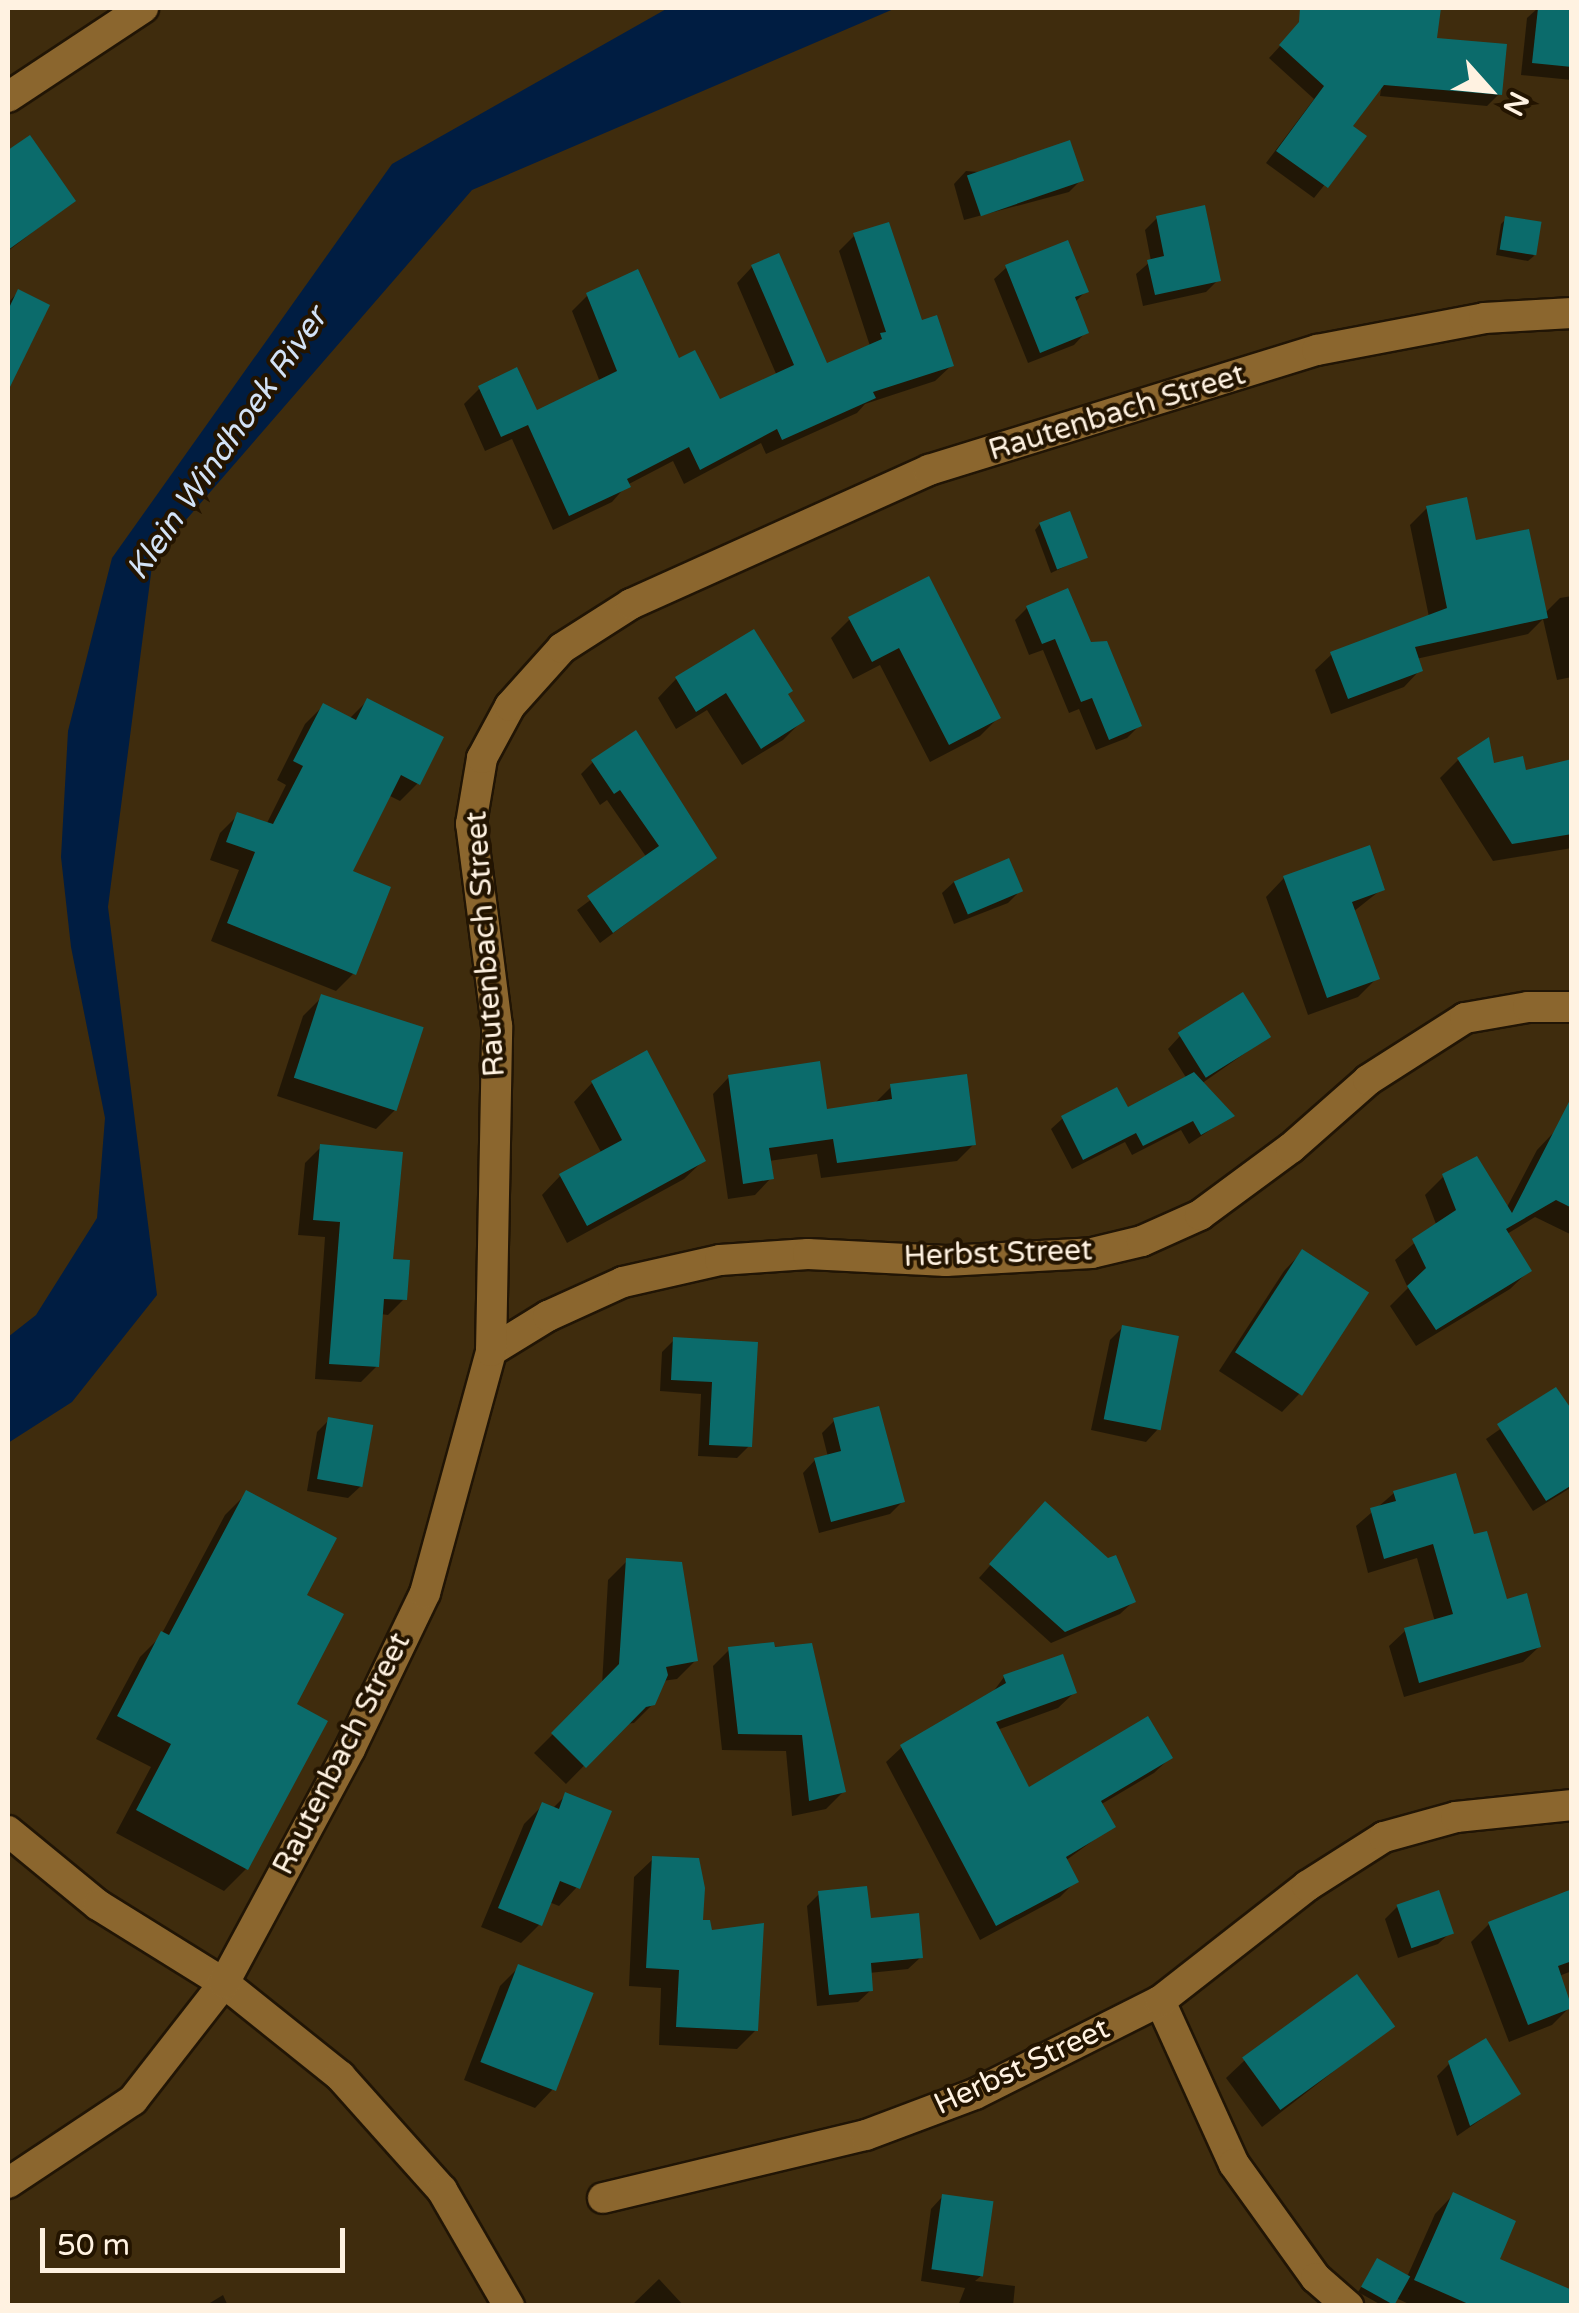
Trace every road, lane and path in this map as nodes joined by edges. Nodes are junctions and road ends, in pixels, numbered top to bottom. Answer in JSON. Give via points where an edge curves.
{"nodes":[{"id":1,"x":143,"y":8,"type":"edge"},
{"id":2,"x":8,"y":98,"type":"edge"},
{"id":3,"x":1572,"y":313,"type":"edge"},
{"id":4,"x":1572,"y":1008,"type":"edge"},
{"id":5,"x":491,"y":1351,"type":"junction"},
{"id":6,"x":1572,"y":1805,"type":"edge"},
{"id":7,"x":8,"y":1831,"type":"edge"},
{"id":8,"x":224,"y":1983,"type":"junction"},
{"id":9,"x":1160,"y":2000,"type":"junction"},
{"id":10,"x":8,"y":2183,"type":"edge"},
{"id":11,"x":602,"y":2198,"type":"dead end"},
{"id":12,"x":509,"y":2306,"type":"edge"},
{"id":13,"x":1348,"y":2306,"type":"edge"}],
"edges":[{"from":1,"to":2,"type":"street"},
{"from":3,"to":5,"type":"street","name":"Rautenbach Street","via":[[1484,318],[1317,350],[930,470],[630,604],[562,648],[510,706],[482,758],[471,824],[497,1026]]},
{"from":4,"to":5,"type":"street","name":"Herbst Street","via":[[1528,1006],[1466,1018],[1368,1080],[1200,1215],[1142,1241],[1092,1253],[946,1261],[808,1254],[720,1260],[622,1282]]},
{"from":5,"to":8,"type":"street","name":"Rautenbach Street","via":[[425,1593]]},
{"from":6,"to":9,"type":"street","name":"Herbst Street","via":[[1456,1817],[1384,1837],[1307,1886]]},
{"from":7,"to":8,"type":"street","via":[[98,1905]]},
{"from":8,"to":10,"type":"street","name":"Rautenbach Street","via":[[133,2100]]},
{"from":8,"to":12,"type":"street","via":[[340,2076],[442,2190]]},
{"from":9,"to":11,"type":"street","name":"Herbst Street","via":[[975,2094],[866,2135]]},
{"from":9,"to":13,"type":"street","via":[[1234,2164],[1316,2278]]}]}
